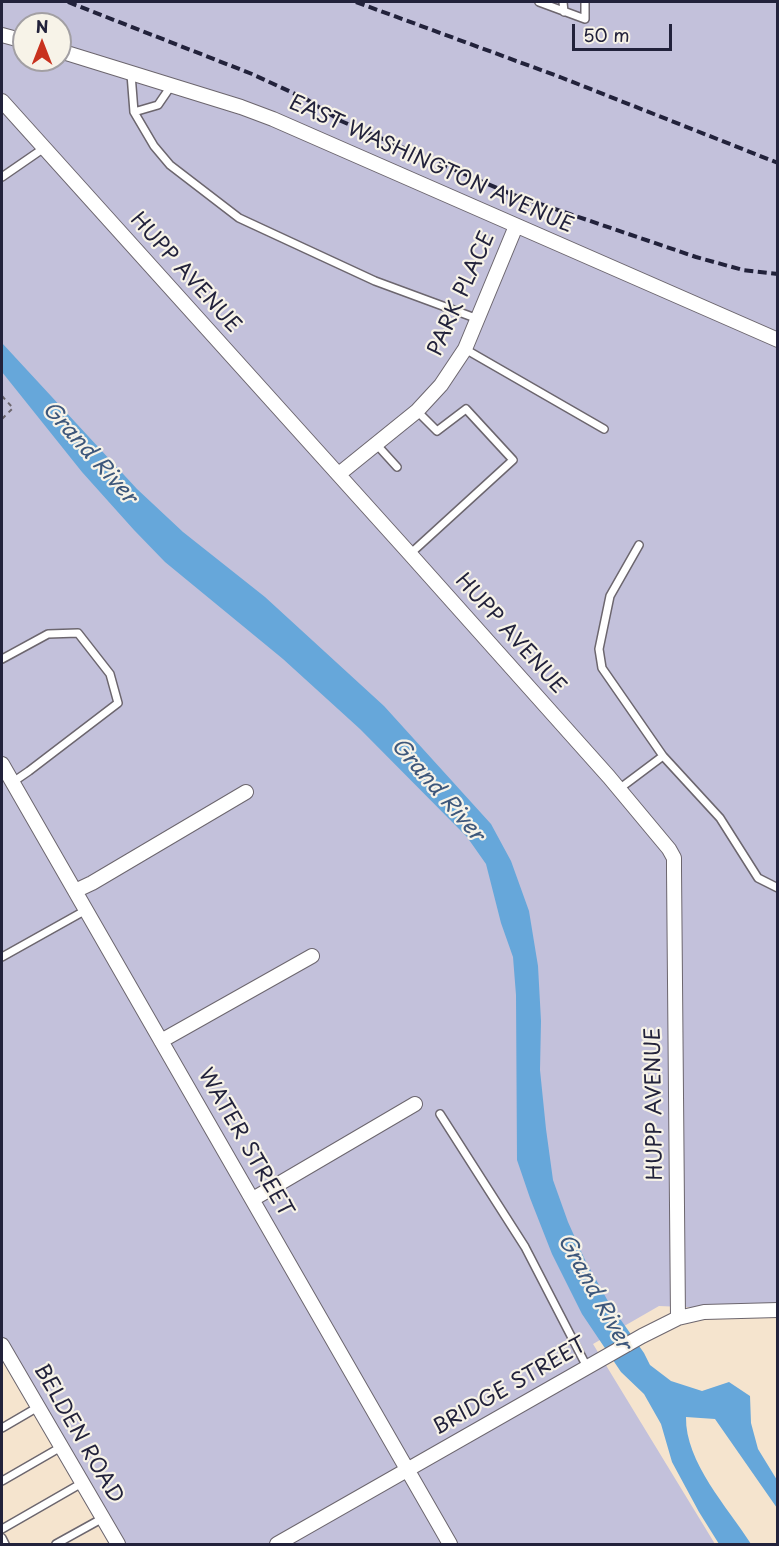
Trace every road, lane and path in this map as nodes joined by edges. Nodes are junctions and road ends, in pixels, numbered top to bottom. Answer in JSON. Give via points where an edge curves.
{"nodes":[{"id":1,"x":539,"y":2,"type":"edge"},
{"id":2,"x":563,"y":2,"type":"edge"},
{"id":3,"x":585,"y":2,"type":"edge"},
{"id":4,"x":564,"y":12,"type":"junction"},
{"id":5,"x":72,"y":55,"type":"edge"},
{"id":6,"x":131,"y":74,"type":"junction"},
{"id":7,"x":171,"y":86,"type":"junction"},
{"id":8,"x":2,"y":101,"type":"edge"},
{"id":9,"x":134,"y":112,"type":"junction"},
{"id":10,"x":44,"y":148,"type":"junction"},
{"id":11,"x":2,"y":177,"type":"edge"},
{"id":12,"x":516,"y":225,"type":"junction"},
{"id":13,"x":478,"y":319,"type":"junction"},
{"id":14,"x":777,"y":340,"type":"edge"},
{"id":15,"x":465,"y":349,"type":"junction"},
{"id":16,"x":2,"y":396,"type":"edge"},
{"id":17,"x":417,"y":411,"type":"junction"},
{"id":18,"x":2,"y":419,"type":"edge"},
{"id":19,"x":604,"y":429,"type":"dead end"},
{"id":20,"x":377,"y":445,"type":"junction"},
{"id":21,"x":397,"y":467,"type":"dead end"},
{"id":22,"x":339,"y":474,"type":"junction"},
{"id":23,"x":639,"y":545,"type":"dead end"},
{"id":24,"x":410,"y":554,"type":"junction"},
{"id":25,"x":2,"y":659,"type":"edge"},
{"id":26,"x":663,"y":756,"type":"junction"},
{"id":27,"x":2,"y":764,"type":"edge"},
{"id":28,"x":13,"y":782,"type":"junction"},
{"id":29,"x":619,"y":789,"type":"junction"},
{"id":30,"x":246,"y":792,"type":"dead end"},
{"id":31,"x":777,"y":888,"type":"edge"},
{"id":32,"x":75,"y":891,"type":"junction"},
{"id":33,"x":86,"y":909,"type":"junction"},
{"id":34,"x":312,"y":956,"type":"dead end"},
{"id":35,"x":2,"y":957,"type":"edge"},
{"id":36,"x":161,"y":1041,"type":"junction"},
{"id":37,"x":415,"y":1104,"type":"dead end"},
{"id":38,"x":440,"y":1114,"type":"dead end"},
{"id":39,"x":253,"y":1199,"type":"junction"},
{"id":40,"x":777,"y":1310,"type":"edge"},
{"id":41,"x":678,"y":1318,"type":"junction"},
{"id":42,"x":2,"y":1345,"type":"edge"},
{"id":43,"x":591,"y":1365,"type":"junction"},
{"id":44,"x":38,"y":1407,"type":"junction"},
{"id":45,"x":2,"y":1428,"type":"edge"},
{"id":46,"x":61,"y":1447,"type":"junction"},
{"id":47,"x":408,"y":1470,"type":"junction"},
{"id":48,"x":2,"y":1481,"type":"edge"},
{"id":49,"x":82,"y":1483,"type":"junction"},
{"id":50,"x":102,"y":1518,"type":"junction"},
{"id":51,"x":2,"y":1529,"type":"edge"},
{"id":52,"x":2,"y":1538,"type":"edge"},
{"id":53,"x":5,"y":1545,"type":"edge"},
{"id":54,"x":56,"y":1545,"type":"edge"},
{"id":55,"x":118,"y":1545,"type":"edge"},
{"id":56,"x":278,"y":1545,"type":"edge"},
{"id":57,"x":450,"y":1545,"type":"edge"}],
"edges":[{"from":1,"to":4,"type":"lane"},
{"from":2,"to":4,"type":"lane"},
{"from":3,"to":4,"type":"lane","via":[[585,19]]},
{"from":5,"to":6,"type":"street","name":"EAST WASHINGTON AVENUE"},
{"from":6,"to":7,"type":"street","name":"EAST WASHINGTON AVENUE"},
{"from":6,"to":9,"type":"lane"},
{"from":7,"to":9,"type":"lane","via":[[158,105]]},
{"from":7,"to":12,"type":"street","name":"EAST WASHINGTON AVENUE","via":[[273,119]]},
{"from":8,"to":10,"type":"street","name":"HUPP AVENUE"},
{"from":9,"to":13,"type":"lane","via":[[170,165],[239,218],[375,281]]},
{"from":10,"to":11,"type":"lane"},
{"from":10,"to":22,"type":"street","name":"HUPP AVENUE"},
{"from":12,"to":13,"type":"street","name":"PARK PLACE"},
{"from":12,"to":14,"type":"street","name":"EAST WASHINGTON AVENUE"},
{"from":13,"to":15,"type":"street","name":"PARK PLACE"},
{"from":15,"to":17,"type":"street","name":"PARK PLACE","via":[[441,385]]},
{"from":15,"to":19,"type":"lane"},
{"from":16,"to":18,"type":"path","via":[[13,408]]},
{"from":17,"to":20,"type":"street","name":"PARK PLACE"},
{"from":17,"to":24,"type":"lane","via":[[437,431],[466,409],[513,459]]},
{"from":20,"to":21,"type":"lane"},
{"from":20,"to":22,"type":"street","name":"PARK PLACE"},
{"from":22,"to":24,"type":"street","name":"HUPP AVENUE"},
{"from":23,"to":26,"type":"lane","via":[[610,596],[599,649],[602,668]]},
{"from":24,"to":29,"type":"street","name":"HUPP AVENUE"},
{"from":25,"to":28,"type":"lane","via":[[48,634],[78,633],[110,674],[118,702]]},
{"from":26,"to":29,"type":"lane"},
{"from":26,"to":31,"type":"lane","via":[[720,818],[758,878]]},
{"from":27,"to":28,"type":"street","name":"WATER STREET"},
{"from":28,"to":32,"type":"street","name":"WATER STREET"},
{"from":29,"to":41,"type":"street","name":"HUPP AVENUE","via":[[674,858]]},
{"from":30,"to":32,"type":"street"},
{"from":32,"to":33,"type":"street","name":"WATER STREET"},
{"from":33,"to":35,"type":"lane"},
{"from":33,"to":36,"type":"street","name":"WATER STREET"},
{"from":34,"to":36,"type":"street"},
{"from":36,"to":39,"type":"street","name":"WATER STREET"},
{"from":37,"to":39,"type":"street"},
{"from":38,"to":43,"type":"lane","via":[[525,1247]]},
{"from":39,"to":47,"type":"street","name":"WATER STREET"},
{"from":40,"to":41,"type":"street","name":"BRIDGE STREET","via":[[704,1312]]},
{"from":41,"to":43,"type":"street","name":"BRIDGE STREET"},
{"from":42,"to":44,"type":"street","name":"BELDEN ROAD"},
{"from":43,"to":47,"type":"street","name":"BRIDGE STREET"},
{"from":44,"to":45,"type":"lane"},
{"from":44,"to":46,"type":"street","name":"BELDEN ROAD"},
{"from":46,"to":48,"type":"lane"},
{"from":46,"to":49,"type":"street","name":"BELDEN ROAD"},
{"from":47,"to":56,"type":"street","name":"BRIDGE STREET"},
{"from":47,"to":57,"type":"street","name":"WATER STREET"},
{"from":49,"to":50,"type":"street","name":"BELDEN ROAD"},
{"from":49,"to":51,"type":"lane"},
{"from":50,"to":54,"type":"lane"},
{"from":50,"to":55,"type":"street","name":"BELDEN ROAD"},
{"from":52,"to":53,"type":"lane"}]}
